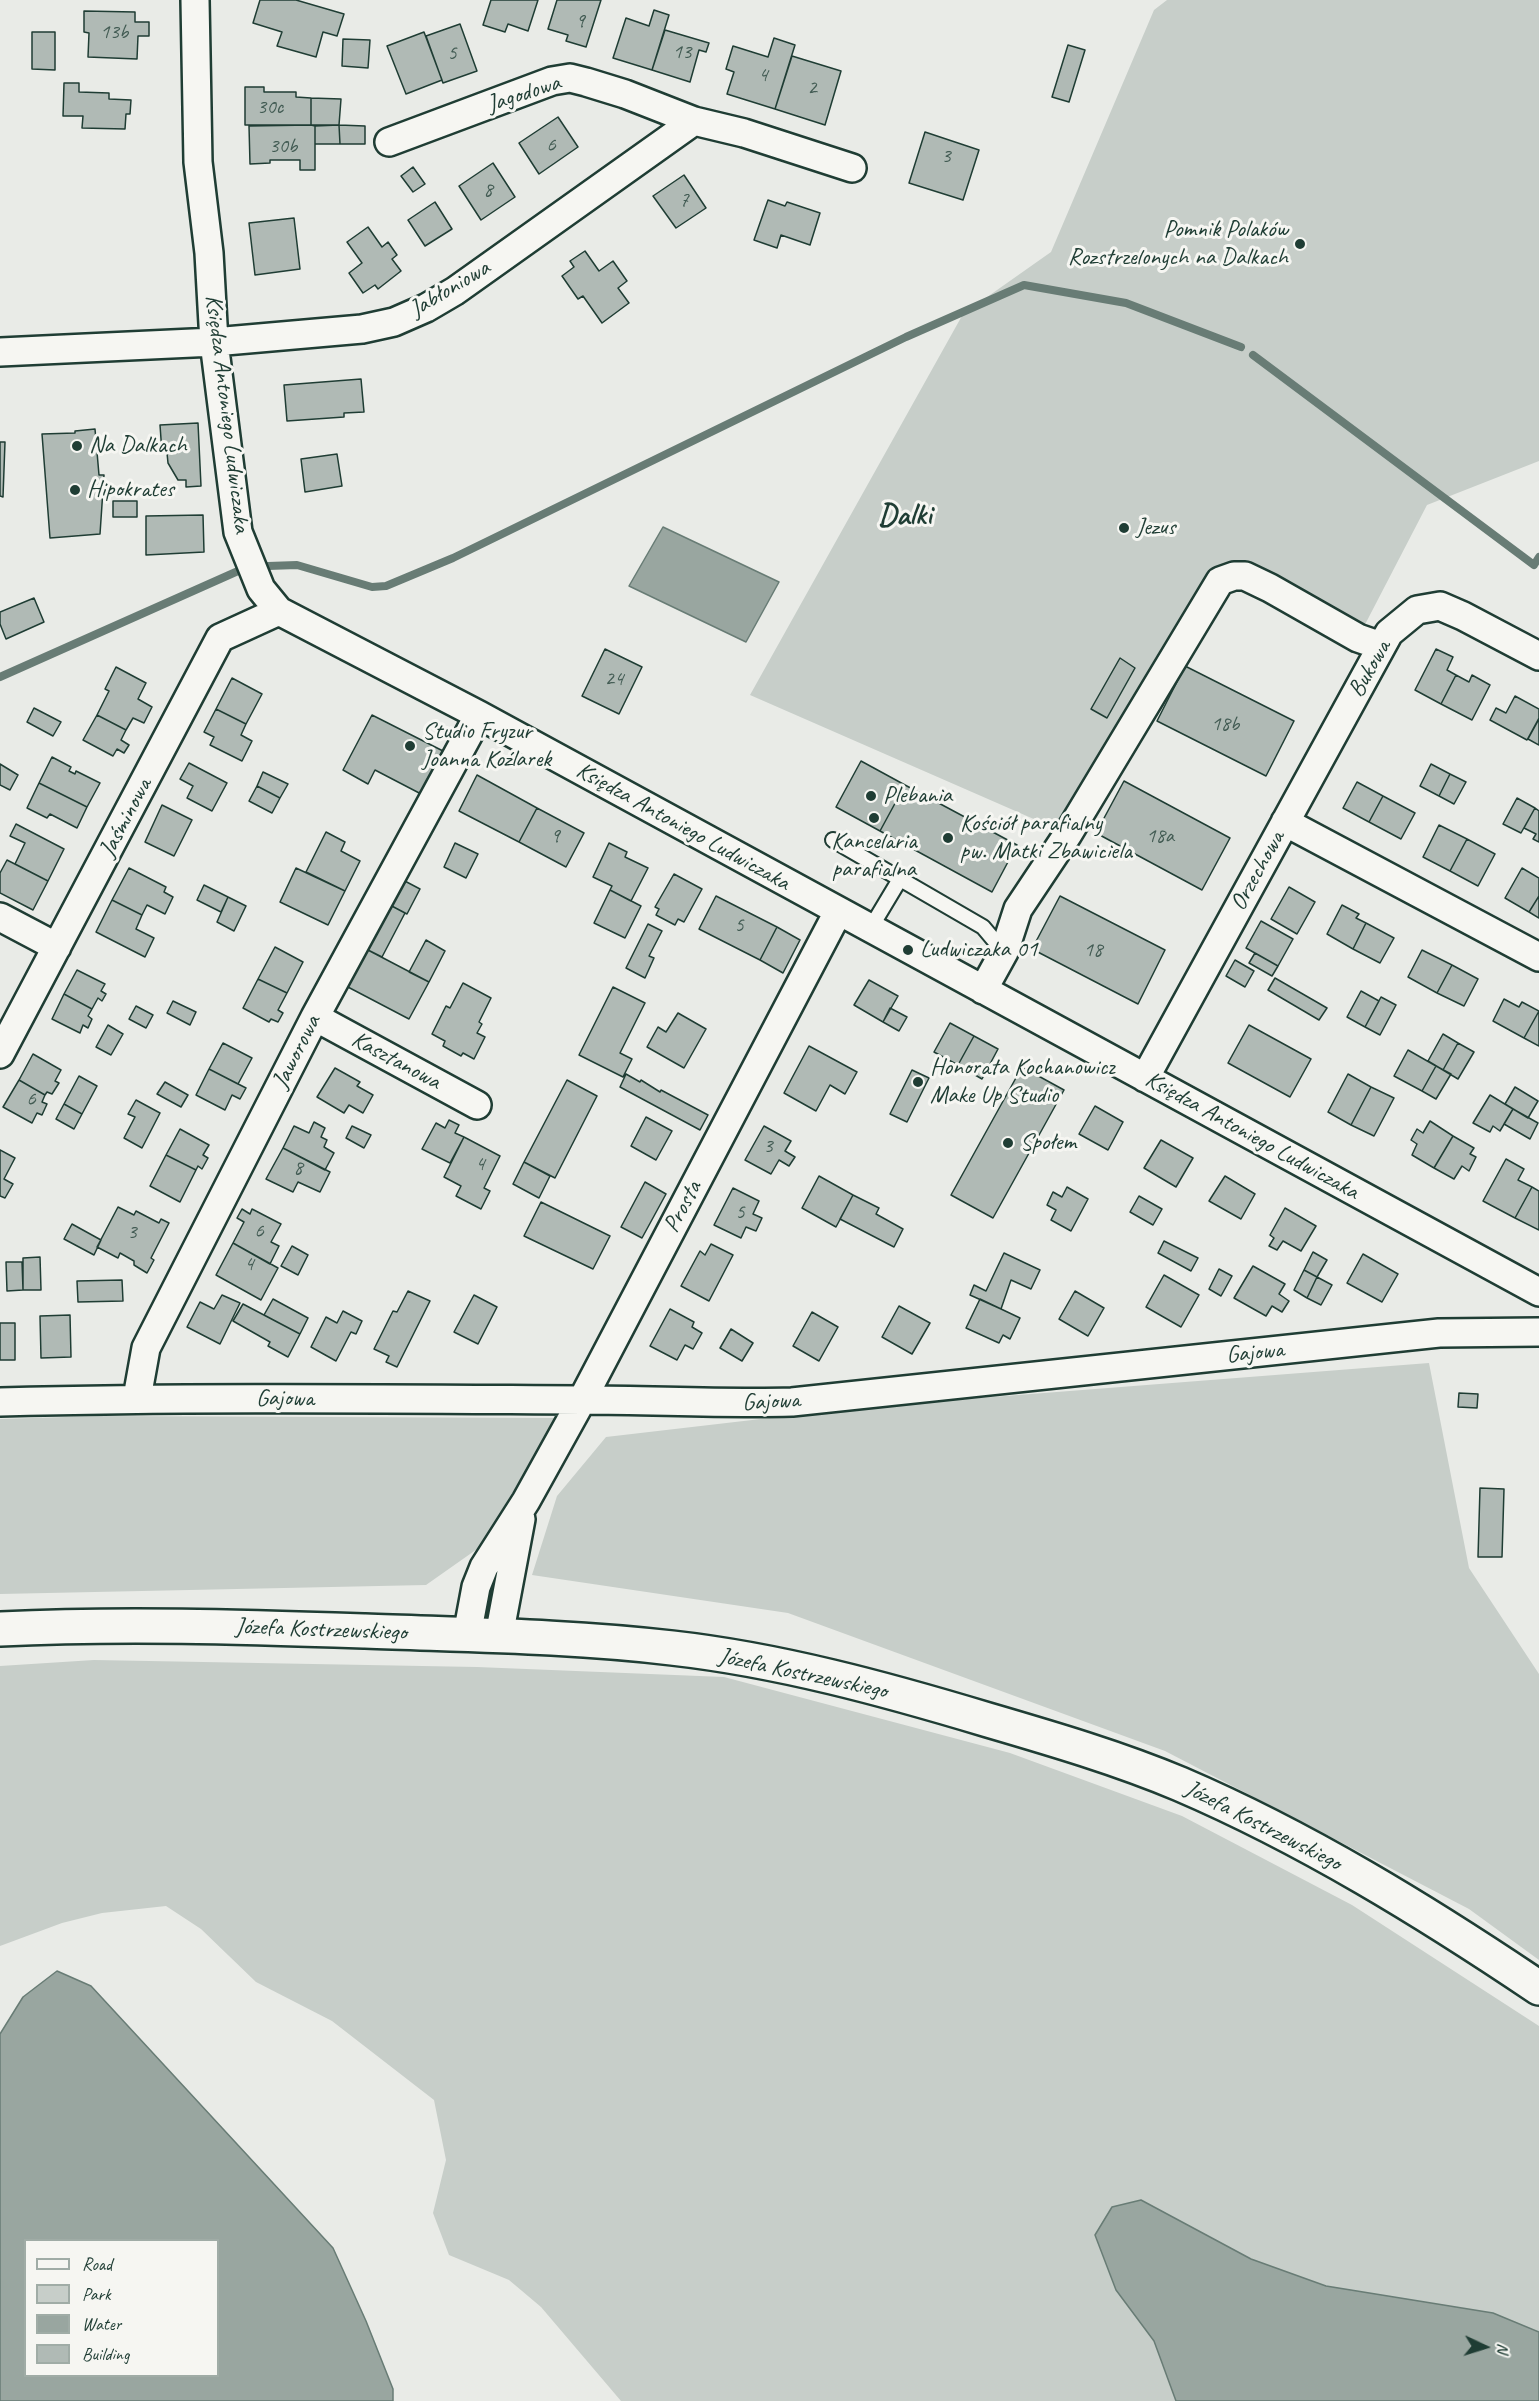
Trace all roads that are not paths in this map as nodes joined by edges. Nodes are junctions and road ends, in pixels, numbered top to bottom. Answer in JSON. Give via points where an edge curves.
{"nodes":[{"id":1,"x":195,"y":0,"type":"edge"},
{"id":2,"x":694,"y":121,"type":"junction"},
{"id":3,"x":389,"y":142,"type":"dead end"},
{"id":4,"x":852,"y":168,"type":"dead end"},
{"id":5,"x":214,"y":342,"type":"junction"},
{"id":6,"x":0,"y":352,"type":"edge"},
{"id":7,"x":279,"y":611,"type":"junction"},
{"id":8,"x":1381,"y":646,"type":"junction"},
{"id":9,"x":1539,"y":657,"type":"edge"},
{"id":10,"x":479,"y":715,"type":"junction"},
{"id":11,"x":1285,"y":822,"type":"junction"},
{"id":12,"x":833,"y":840,"type":"dead end"},
{"id":13,"x":900,"y":879,"type":"junction"},
{"id":14,"x":838,"y":912,"type":"junction"},
{"id":15,"x":0,"y":916,"type":"edge"},
{"id":16,"x":870,"y":929,"type":"junction"},
{"id":17,"x":57,"y":947,"type":"junction"},
{"id":18,"x":1004,"y":952,"type":"junction"},
{"id":19,"x":1539,"y":957,"type":"edge"},
{"id":20,"x":983,"y":990,"type":"junction"},
{"id":21,"x":315,"y":1017,"type":"junction"},
{"id":22,"x":0,"y":1054,"type":"edge"},
{"id":23,"x":1145,"y":1078,"type":"junction"},
{"id":24,"x":477,"y":1104,"type":"dead end"},
{"id":25,"x":1539,"y":1292,"type":"edge"},
{"id":26,"x":1539,"y":1332,"type":"edge"},
{"id":27,"x":136,"y":1398,"type":"junction"},
{"id":28,"x":582,"y":1400,"type":"junction"},
{"id":29,"x":0,"y":1402,"type":"edge"},
{"id":30,"x":526,"y":1501,"type":"junction"},
{"id":31,"x":0,"y":1629,"type":"edge"},
{"id":32,"x":467,"y":1635,"type":"junction"},
{"id":33,"x":499,"y":1636,"type":"junction"},
{"id":34,"x":1539,"y":1988,"type":"edge"}],
"edges":[{"from":1,"to":5,"type":"street","name":"Księdza Antoniego Ludwiczaka","via":[[198,162]]},
{"from":2,"to":3,"type":"street","name":"Jagodowa","via":[[570,78],[552,81]]},
{"from":2,"to":4,"type":"street"},
{"from":2,"to":5,"type":"street","name":"Jabłoniowa","via":[[426,308],[394,322],[362,329]]},
{"from":5,"to":6,"type":"street","name":"Jabłoniowa"},
{"from":5,"to":7,"type":"street","name":"Księdza Antoniego Ludwiczaka","via":[[238,532],[261,589]]},
{"from":7,"to":10,"type":"street","name":"Księdza Antoniego Ludwiczaka"},
{"from":7,"to":17,"type":"street","name":"Jaśminowa","via":[[220,638]]},
{"from":8,"to":9,"type":"street","name":"Bukowa","via":[[1389,633],[1417,610],[1440,606]]},
{"from":8,"to":11,"type":"street","name":"Bukowa"},
{"from":8,"to":18,"type":"street","via":[[1358,638],[1245,576],[1220,581],[1068,834],[1018,909]]},
{"from":10,"to":14,"type":"street","name":"Księdza Antoniego Ludwiczaka"},
{"from":10,"to":21,"type":"street","name":"Jaworowa"},
{"from":11,"to":19,"type":"street","name":"Orzechowa"},
{"from":11,"to":23,"type":"street","name":"Orzechowa"},
{"from":12,"to":13,"type":"lane"},
{"from":13,"to":16,"type":"lane"},
{"from":13,"to":18,"type":"lane","via":[[983,927]]},
{"from":14,"to":16,"type":"street","name":"Księdza Antoniego Ludwiczaka"},
{"from":14,"to":28,"type":"street","name":"Prosta"},
{"from":15,"to":17,"type":"street"},
{"from":16,"to":20,"type":"street","name":"Księdza Antoniego Ludwiczaka"},
{"from":17,"to":22,"type":"street","name":"Jaśminowa"},
{"from":18,"to":20,"type":"street"},
{"from":20,"to":23,"type":"street","name":"Księdza Antoniego Ludwiczaka"},
{"from":21,"to":24,"type":"street","name":"Kasztanowa"},
{"from":21,"to":27,"type":"street","name":"Jaworowa","via":[[146,1348]]},
{"from":23,"to":25,"type":"street","name":"Księdza Antoniego Ludwiczaka"},
{"from":26,"to":28,"type":"street","name":"Gajowa","via":[[1439,1333],[792,1402]]},
{"from":27,"to":28,"type":"street","name":"Gajowa"},
{"from":27,"to":29,"type":"street","name":"Gajowa"},
{"from":28,"to":30,"type":"street","name":"Prosta"},
{"from":30,"to":32,"type":"street","name":"Prosta","via":[[484,1567]]},
{"from":30,"to":33,"type":"street","name":"Prosta"},
{"from":31,"to":32,"type":"main road","name":"Józefa Kostrzewskiego","via":[[193,1626]]},
{"from":32,"to":33,"type":"main road","name":"Józefa Kostrzewskiego"},
{"from":33,"to":34,"type":"main road","name":"Józefa Kostrzewskiego","via":[[650,1646],[768,1663],[940,1705],[1068,1743],[1180,1784],[1302,1844],[1393,1894]]}]}
